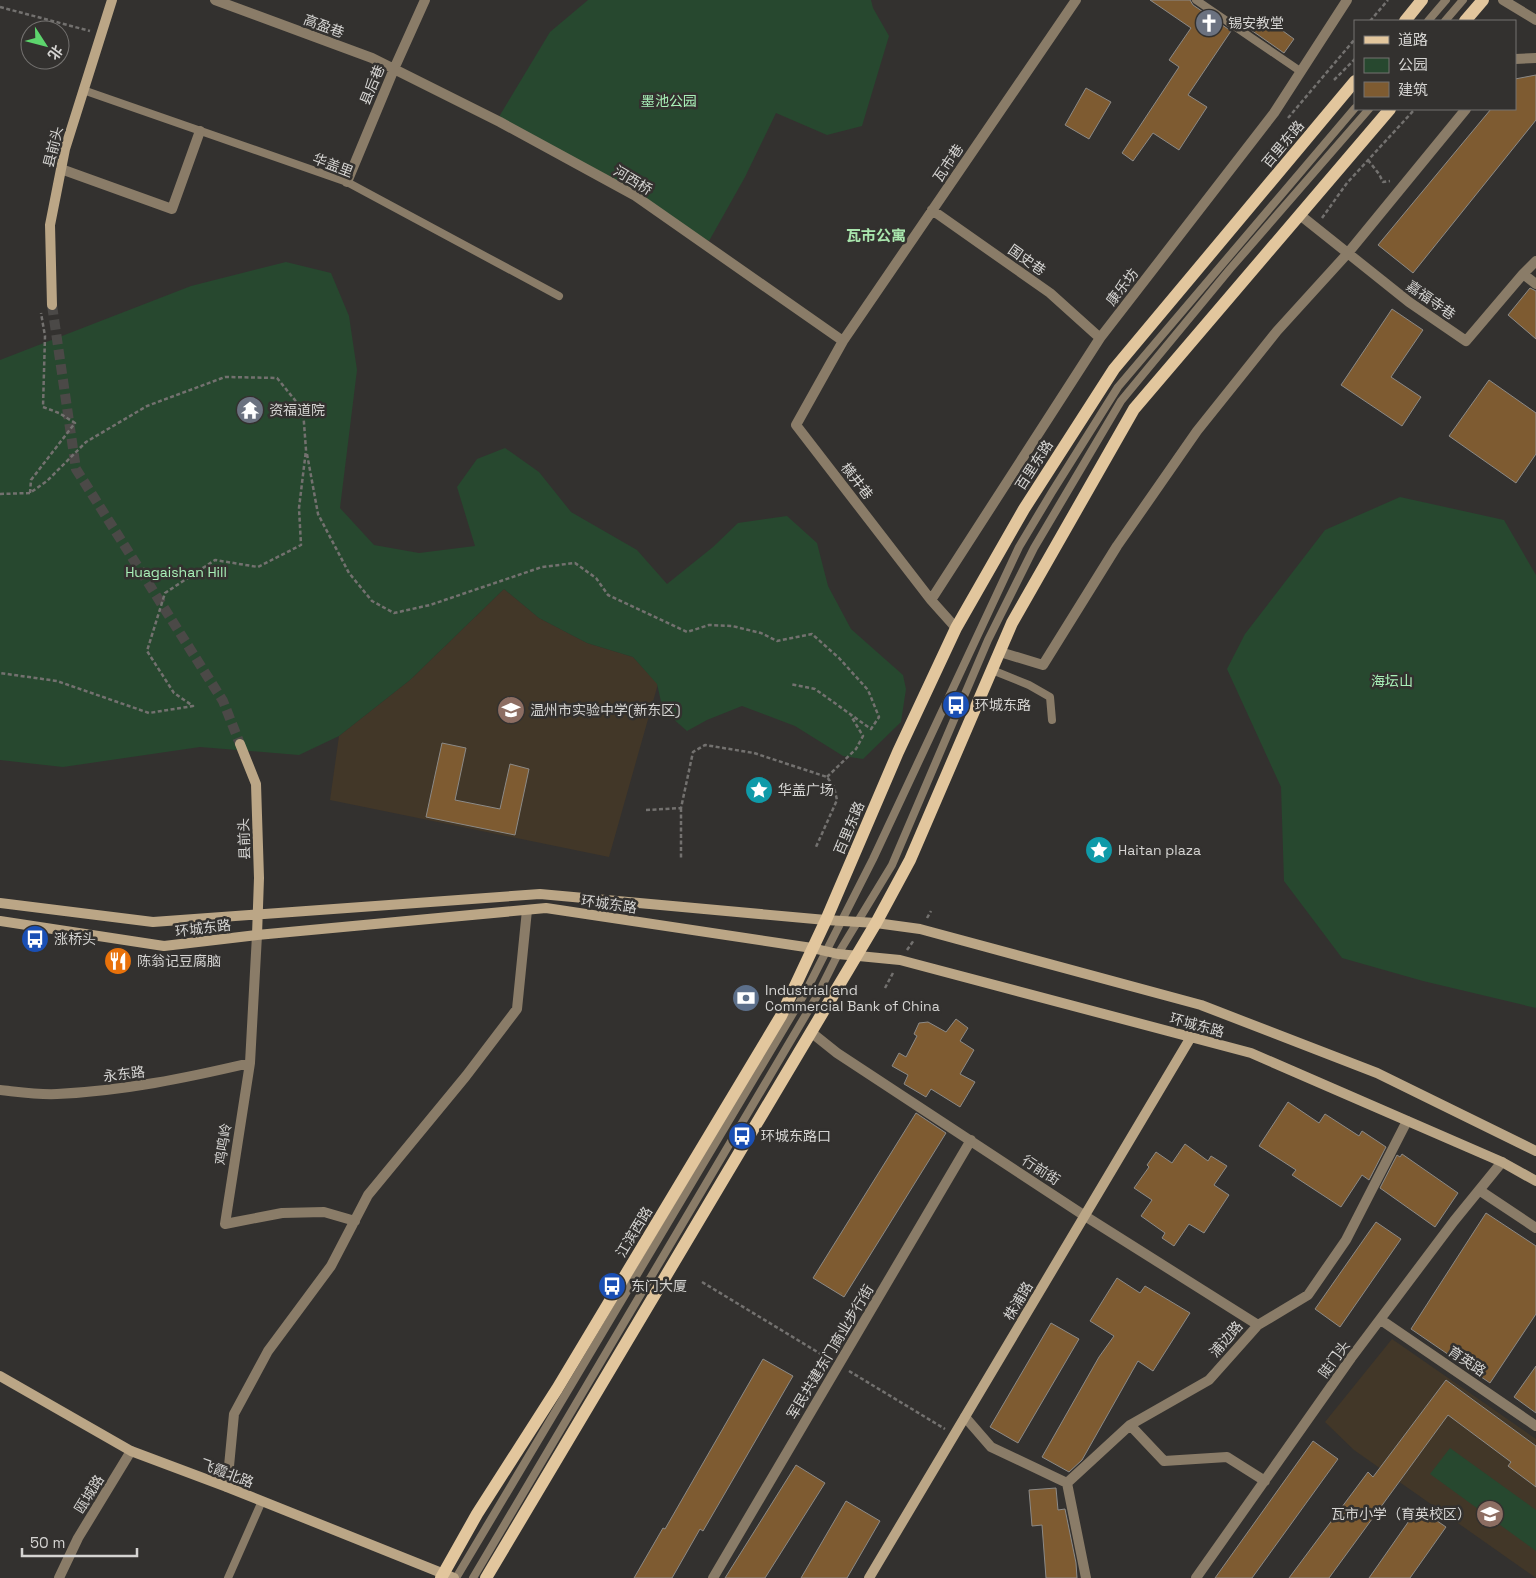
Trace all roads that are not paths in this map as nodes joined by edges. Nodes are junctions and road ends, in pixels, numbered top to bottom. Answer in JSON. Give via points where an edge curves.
{"nodes":[{"id":1,"x":112,"y":0,"type":"edge"},
{"id":2,"x":214,"y":0,"type":"edge"},
{"id":3,"x":425,"y":0,"type":"edge"},
{"id":4,"x":1076,"y":0,"type":"edge"},
{"id":5,"x":1196,"y":0,"type":"edge"},
{"id":6,"x":1347,"y":0,"type":"edge"},
{"id":7,"x":1422,"y":0,"type":"edge"},
{"id":8,"x":1446,"y":0,"type":"edge"},
{"id":9,"x":1463,"y":0,"type":"edge"},
{"id":10,"x":1483,"y":0,"type":"edge"},
{"id":11,"x":1503,"y":0,"type":"edge"},
{"id":12,"x":1406,"y":20,"type":"edge"},
{"id":13,"x":1429,"y":20,"type":"edge"},
{"id":14,"x":1446,"y":20,"type":"edge"},
{"id":15,"x":1466,"y":20,"type":"edge"},
{"id":16,"x":1536,"y":20,"type":"edge"},
{"id":17,"x":1536,"y":58,"type":"edge"},
{"id":18,"x":1516,"y":59,"type":"edge"},
{"id":19,"x":394,"y":69,"type":"junction"},
{"id":20,"x":1300,"y":71,"type":"junction"},
{"id":21,"x":1354,"y":82,"type":"edge"},
{"id":22,"x":83,"y":90,"type":"junction"},
{"id":23,"x":1354,"y":109,"type":"edge"},
{"id":24,"x":1368,"y":110,"type":"edge"},
{"id":25,"x":1389,"y":110,"type":"edge"},
{"id":26,"x":1465,"y":110,"type":"edge"},
{"id":27,"x":200,"y":131,"type":"junction"},
{"id":28,"x":61,"y":168,"type":"junction"},
{"id":29,"x":347,"y":182,"type":"junction"},
{"id":30,"x":932,"y":210,"type":"junction"},
{"id":31,"x":1300,"y":215,"type":"junction"},
{"id":32,"x":1348,"y":253,"type":"junction"},
{"id":33,"x":1536,"y":261,"type":"edge"},
{"id":34,"x":1524,"y":274,"type":"junction"},
{"id":35,"x":1536,"y":284,"type":"edge"},
{"id":36,"x":559,"y":296,"type":"dead end"},
{"id":37,"x":52,"y":305,"type":"tunnel mouth"},
{"id":38,"x":1100,"y":338,"type":"junction"},
{"id":39,"x":843,"y":341,"type":"junction"},
{"id":40,"x":931,"y":600,"type":"junction"},
{"id":41,"x":956,"y":628,"type":"junction"},
{"id":42,"x":1000,"y":652,"type":"junction"},
{"id":43,"x":992,"y":670,"type":"junction"},
{"id":44,"x":1052,"y":720,"type":"dead end"},
{"id":45,"x":240,"y":744,"type":"tunnel mouth"},
{"id":46,"x":0,"y":903,"type":"edge"},
{"id":47,"x":527,"y":910,"type":"junction"},
{"id":48,"x":258,"y":914,"type":"junction"},
{"id":49,"x":826,"y":920,"type":"junction"},
{"id":50,"x":0,"y":921,"type":"edge"},
{"id":51,"x":841,"y":922,"type":"junction"},
{"id":52,"x":857,"y":922,"type":"junction"},
{"id":53,"x":876,"y":924,"type":"junction"},
{"id":54,"x":257,"y":936,"type":"junction"},
{"id":55,"x":812,"y":948,"type":"junction"},
{"id":56,"x":826,"y":951,"type":"junction"},
{"id":57,"x":838,"y":954,"type":"junction"},
{"id":58,"x":856,"y":956,"type":"junction"},
{"id":59,"x":812,"y":1033,"type":"junction"},
{"id":60,"x":1191,"y":1037,"type":"junction"},
{"id":61,"x":250,"y":1063,"type":"junction"},
{"id":62,"x":0,"y":1090,"type":"edge"},
{"id":63,"x":1408,"y":1121,"type":"junction"},
{"id":64,"x":971,"y":1140,"type":"junction"},
{"id":65,"x":1536,"y":1150,"type":"edge"},
{"id":66,"x":1502,"y":1162,"type":"junction"},
{"id":67,"x":1536,"y":1181,"type":"edge"},
{"id":68,"x":1479,"y":1190,"type":"junction"},
{"id":69,"x":1085,"y":1216,"type":"junction"},
{"id":70,"x":355,"y":1221,"type":"junction"},
{"id":71,"x":1536,"y":1228,"type":"edge"},
{"id":72,"x":1382,"y":1320,"type":"junction"},
{"id":73,"x":1258,"y":1324,"type":"junction"},
{"id":74,"x":0,"y":1376,"type":"edge"},
{"id":75,"x":965,"y":1417,"type":"junction"},
{"id":76,"x":1130,"y":1425,"type":"junction"},
{"id":77,"x":1536,"y":1426,"type":"edge"},
{"id":78,"x":131,"y":1451,"type":"junction"},
{"id":79,"x":1264,"y":1481,"type":"junction"},
{"id":80,"x":1067,"y":1483,"type":"junction"},
{"id":81,"x":227,"y":1487,"type":"junction"},
{"id":82,"x":262,"y":1501,"type":"junction"},
{"id":83,"x":449,"y":1577,"type":"edge"},
{"id":84,"x":59,"y":1578,"type":"edge"},
{"id":85,"x":228,"y":1578,"type":"edge"},
{"id":86,"x":473,"y":1578,"type":"edge"},
{"id":87,"x":486,"y":1578,"type":"edge"},
{"id":88,"x":713,"y":1578,"type":"edge"},
{"id":89,"x":869,"y":1578,"type":"edge"},
{"id":90,"x":1086,"y":1578,"type":"edge"},
{"id":91,"x":1196,"y":1578,"type":"edge"}],
"edges":[{"from":1,"to":22,"type":"main road","name":"县前头"},
{"from":2,"to":19,"type":"street","name":"高盈巷"},
{"from":3,"to":19,"type":"street","name":"县后巷"},
{"from":4,"to":30,"type":"street","name":"瓦市巷"},
{"from":5,"to":20,"type":"lane"},
{"from":6,"to":20,"type":"street","name":"康乐坊"},
{"from":7,"to":12,"type":"main road"},
{"from":8,"to":13,"type":"lane"},
{"from":9,"to":14,"type":"lane"},
{"from":10,"to":15,"type":"main road"},
{"from":11,"to":16,"type":"street"},
{"from":17,"to":18,"type":"street"},
{"from":19,"to":29,"type":"street","name":"县后巷"},
{"from":19,"to":39,"type":"street","name":"河西桥","via":[[634,195]]},
{"from":20,"to":38,"type":"street","name":"康乐坊","via":[[1274,113]]},
{"from":21,"to":41,"type":"main road","name":"百里东路","via":[[1114,369],[1024,509]]},
{"from":22,"to":27,"type":"lane","name":"华盖里"},
{"from":22,"to":28,"type":"main road","name":"县前头"},
{"from":23,"to":51,"type":"lane","via":[[1118,386],[1019,547]]},
{"from":24,"to":52,"type":"lane","via":[[1121,401],[1034,548],[988,640],[892,865]]},
{"from":25,"to":31,"type":"main road"},
{"from":26,"to":32,"type":"street"},
{"from":27,"to":28,"type":"street","via":[[172,209]]},
{"from":27,"to":29,"type":"lane","name":"华盖里"},
{"from":28,"to":37,"type":"main road","name":"县前头","via":[[50,225]]},
{"from":29,"to":36,"type":"lane","name":"华盖里"},
{"from":30,"to":38,"type":"street","name":"国史巷","via":[[1050,293]]},
{"from":30,"to":39,"type":"street","name":"瓦市巷"},
{"from":31,"to":32,"type":"street","name":"嘉福寺巷"},
{"from":31,"to":42,"type":"main road","via":[[1134,409],[1012,623]]},
{"from":32,"to":34,"type":"street","name":"嘉福寺巷","via":[[1408,302],[1466,341]]},
{"from":32,"to":42,"type":"street","via":[[1277,331],[1197,431],[1117,546],[1043,665]]},
{"from":33,"to":34,"type":"street"},
{"from":34,"to":35,"type":"street"},
{"from":38,"to":40,"type":"street","name":"康乐坊"},
{"from":39,"to":40,"type":"street","name":"横井巷","via":[[796,425]]},
{"from":40,"to":41,"type":"street","name":"横井巷"},
{"from":41,"to":49,"type":"main road","name":"百里东路","via":[[898,752]]},
{"from":42,"to":43,"type":"main road"},
{"from":43,"to":44,"type":"lane","via":[[1029,684],[1050,697]]},
{"from":43,"to":53,"type":"main road","via":[[910,860]]},
{"from":45,"to":48,"type":"main road","name":"县前头","via":[[256,784]]},
{"from":46,"to":48,"type":"main road","name":"环城东路","via":[[153,922]]},
{"from":47,"to":54,"type":"main road","name":"环城东路"},
{"from":47,"to":55,"type":"main road","name":"环城东路","via":[[546,908]]},
{"from":47,"to":70,"type":"street","via":[[517,1009],[368,1195]]},
{"from":48,"to":49,"type":"main road","name":"环城东路","via":[[540,894]]},
{"from":48,"to":54,"type":"main road","name":"县前头"},
{"from":49,"to":51,"type":"main road","name":"环城东路"},
{"from":49,"to":55,"type":"main road","name":"江滨西路"},
{"from":50,"to":54,"type":"main road","name":"环城东路","via":[[164,946]]},
{"from":51,"to":52,"type":"main road","name":"环城东路"},
{"from":51,"to":56,"type":"lane"},
{"from":52,"to":53,"type":"main road","name":"环城东路"},
{"from":52,"to":57,"type":"lane"},
{"from":53,"to":58,"type":"main road"},
{"from":53,"to":65,"type":"main road","name":"环城东路","via":[[920,929],[1201,1005],[1377,1074]]},
{"from":54,"to":61,"type":"street","name":"鸡鸣岭"},
{"from":55,"to":56,"type":"main road","name":"环城东路"},
{"from":55,"to":83,"type":"main road","name":"江滨西路","via":[[776,1024],[557,1389],[477,1514]]},
{"from":56,"to":57,"type":"main road","name":"环城东路"},
{"from":56,"to":83,"type":"lane","via":[[806,994]]},
{"from":57,"to":58,"type":"main road","name":"环城东路"},
{"from":57,"to":86,"type":"lane","via":[[817,996]]},
{"from":58,"to":59,"type":"main road"},
{"from":58,"to":60,"type":"main road","name":"环城东路","via":[[900,960]]},
{"from":59,"to":64,"type":"street","name":"行前街","via":[[837,1053]]},
{"from":59,"to":87,"type":"main road"},
{"from":60,"to":63,"type":"main road","name":"环城东路","via":[[1251,1053]]},
{"from":60,"to":69,"type":"main road","name":"株浦路"},
{"from":61,"to":62,"type":"street","name":"永东路","via":[[133,1087],[56,1095]]},
{"from":61,"to":70,"type":"street","name":"鸡鸣岭","via":[[225,1224],[282,1213],[324,1212]]},
{"from":63,"to":66,"type":"main road","name":"环城东路"},
{"from":63,"to":73,"type":"street","name":"浦边路","via":[[1346,1240],[1308,1294]]},
{"from":64,"to":69,"type":"street","name":"行前街"},
{"from":64,"to":88,"type":"street","name":"军民共建东门商业步行街"},
{"from":66,"to":67,"type":"main road","name":"环城东路"},
{"from":66,"to":68,"type":"street","name":"陡门头"},
{"from":68,"to":71,"type":"street"},
{"from":68,"to":72,"type":"street","name":"陡门头"},
{"from":69,"to":73,"type":"street","name":"行前街"},
{"from":69,"to":75,"type":"main road","name":"株浦路"},
{"from":70,"to":81,"type":"street","via":[[331,1266],[268,1351],[234,1414]]},
{"from":72,"to":77,"type":"street","name":"育英路"},
{"from":72,"to":79,"type":"street","name":"陡门头","via":[[1351,1358]]},
{"from":73,"to":76,"type":"street","name":"浦边路","via":[[1209,1380]]},
{"from":74,"to":78,"type":"main road","name":"飞霞北路"},
{"from":75,"to":80,"type":"street","via":[[991,1446]]},
{"from":75,"to":89,"type":"main road","name":"株浦路"},
{"from":76,"to":79,"type":"street","via":[[1164,1461],[1227,1456]]},
{"from":76,"to":80,"type":"street","name":"浦边路"},
{"from":78,"to":81,"type":"main road","name":"飞霞北路"},
{"from":78,"to":84,"type":"street","name":"瓯城路","via":[[78,1538]]},
{"from":79,"to":91,"type":"street","name":"陡门头"},
{"from":80,"to":90,"type":"street"},
{"from":81,"to":82,"type":"main road","name":"飞霞北路"},
{"from":82,"to":83,"type":"main road","name":"飞霞北路"},
{"from":82,"to":85,"type":"lane"}]}
